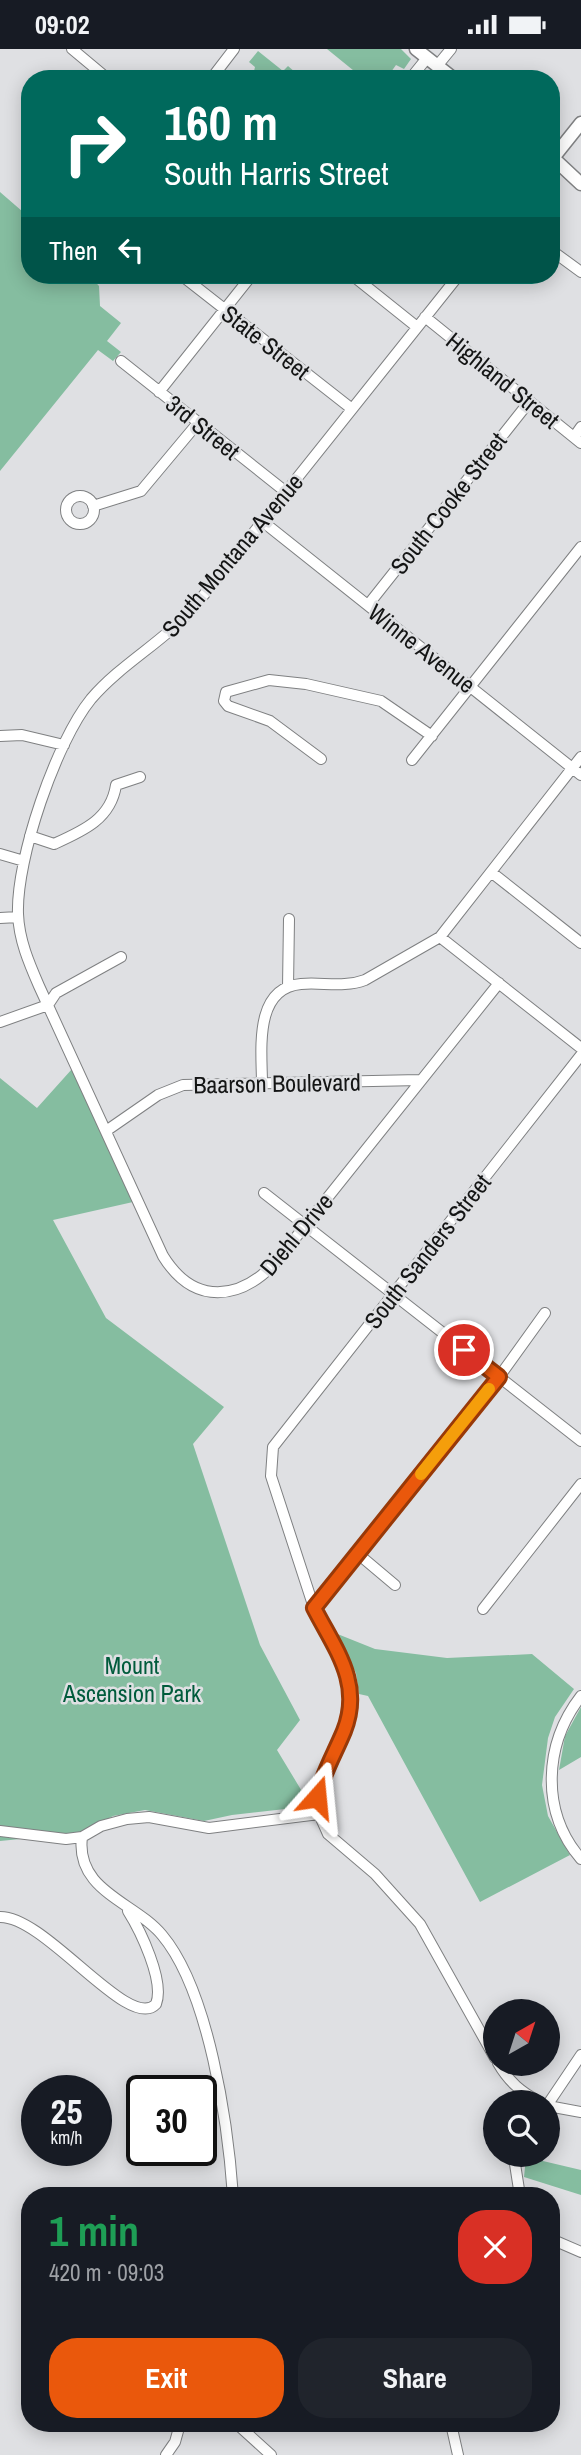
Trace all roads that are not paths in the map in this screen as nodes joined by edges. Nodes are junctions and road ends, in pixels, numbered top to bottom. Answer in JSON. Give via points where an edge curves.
{"nodes":[{"id":1,"x":72,"y":49,"type":"edge"},
{"id":2,"x":234,"y":49,"type":"edge"},
{"id":3,"x":416,"y":49,"type":"edge"},
{"id":4,"x":451,"y":49,"type":"edge"},
{"id":5,"x":432,"y":62,"type":"junction"},
{"id":6,"x":97,"y":70,"type":"edge"},
{"id":7,"x":218,"y":70,"type":"edge"},
{"id":8,"x":422,"y":70,"type":"edge"},
{"id":9,"x":442,"y":70,"type":"edge"},
{"id":10,"x":581,"y":123,"type":"edge"},
{"id":11,"x":560,"y":148,"type":"edge"},
{"id":12,"x":560,"y":165,"type":"edge"},
{"id":13,"x":581,"y":184,"type":"edge"},
{"id":14,"x":560,"y":257,"type":"edge"},
{"id":15,"x":581,"y":272,"type":"edge"},
{"id":16,"x":192,"y":284,"type":"edge"},
{"id":17,"x":245,"y":284,"type":"edge"},
{"id":18,"x":363,"y":284,"type":"edge"},
{"id":19,"x":452,"y":284,"type":"edge"},
{"id":20,"x":224,"y":310,"type":"junction"},
{"id":21,"x":425,"y":317,"type":"junction"},
{"id":22,"x":417,"y":327,"type":"junction"},
{"id":23,"x":121,"y":361,"type":"dead end"},
{"id":24,"x":159,"y":391,"type":"junction"},
{"id":25,"x":529,"y":402,"type":"junction"},
{"id":26,"x":352,"y":409,"type":"junction"},
{"id":27,"x":197,"y":424,"type":"junction"},
{"id":28,"x":581,"y":428,"type":"edge"},
{"id":29,"x":577,"y":440,"type":"edge"},
{"id":30,"x":286,"y":492,"type":"junction"},
{"id":31,"x":93,"y":506,"type":"dead end"},
{"id":32,"x":262,"y":521,"type":"junction"},
{"id":33,"x":581,"y":547,"type":"edge"},
{"id":34,"x":368,"y":605,"type":"junction"},
{"id":35,"x":471,"y":686,"type":"junction"},
{"id":36,"x":0,"y":736,"type":"edge"},
{"id":37,"x":432,"y":736,"type":"junction"},
{"id":38,"x":65,"y":745,"type":"junction"},
{"id":39,"x":581,"y":757,"type":"edge"},
{"id":40,"x":321,"y":759,"type":"dead end"},
{"id":41,"x":412,"y":760,"type":"dead end"},
{"id":42,"x":572,"y":768,"type":"junction"},
{"id":43,"x":581,"y":775,"type":"edge"},
{"id":44,"x":140,"y":777,"type":"dead end"},
{"id":45,"x":30,"y":836,"type":"junction"},
{"id":46,"x":0,"y":854,"type":"edge"},
{"id":47,"x":23,"y":861,"type":"junction"},
{"id":48,"x":491,"y":872,"type":"junction"},
{"id":49,"x":18,"y":917,"type":"junction"},
{"id":50,"x":0,"y":918,"type":"edge"},
{"id":51,"x":289,"y":919,"type":"dead end"},
{"id":52,"x":440,"y":937,"type":"junction"},
{"id":53,"x":581,"y":943,"type":"edge"},
{"id":54,"x":121,"y":957,"type":"dead end"},
{"id":55,"x":499,"y":983,"type":"junction"},
{"id":56,"x":288,"y":987,"type":"junction"},
{"id":57,"x":48,"y":1005,"type":"junction"},
{"id":58,"x":0,"y":1022,"type":"edge"},
{"id":59,"x":581,"y":1048,"type":"edge"},
{"id":60,"x":581,"y":1055,"type":"edge"},
{"id":61,"x":420,"y":1080,"type":"junction"},
{"id":62,"x":262,"y":1084,"type":"junction"},
{"id":63,"x":106,"y":1131,"type":"junction"},
{"id":64,"x":264,"y":1192,"type":"dead end"},
{"id":65,"x":305,"y":1225,"type":"junction"},
{"id":66,"x":393,"y":1294,"type":"junction"},
{"id":67,"x":545,"y":1313,"type":"dead end"},
{"id":68,"x":499,"y":1377,"type":"junction"},
{"id":69,"x":581,"y":1441,"type":"edge"},
{"id":70,"x":581,"y":1484,"type":"edge"},
{"id":71,"x":357,"y":1553,"type":"junction"},
{"id":72,"x":395,"y":1585,"type":"dead end"},
{"id":73,"x":314,"y":1608,"type":"junction"},
{"id":74,"x":483,"y":1609,"type":"dead end"},
{"id":75,"x":578,"y":1699,"type":"edge"},
{"id":76,"x":319,"y":1814,"type":"junction"},
{"id":77,"x":0,"y":1831,"type":"edge"},
{"id":78,"x":82,"y":1837,"type":"junction"},
{"id":79,"x":581,"y":1859,"type":"edge"},
{"id":80,"x":125,"y":1907,"type":"junction"},
{"id":81,"x":0,"y":1917,"type":"edge"},
{"id":82,"x":483,"y":2037,"type":"edge"},
{"id":83,"x":581,"y":2055,"type":"edge"},
{"id":84,"x":506,"y":2076,"type":"edge"},
{"id":85,"x":519,"y":2090,"type":"edge"},
{"id":86,"x":558,"y":2090,"type":"edge"},
{"id":87,"x":560,"y":2108,"type":"edge"},
{"id":88,"x":581,"y":2112,"type":"edge"},
{"id":89,"x":515,"y":2167,"type":"edge"},
{"id":90,"x":232,"y":2187,"type":"edge"},
{"id":91,"x":519,"y":2187,"type":"edge"},
{"id":92,"x":560,"y":2243,"type":"edge"},
{"id":93,"x":581,"y":2252,"type":"edge"},
{"id":94,"x":178,"y":2432,"type":"edge"},
{"id":95,"x":246,"y":2432,"type":"edge"},
{"id":96,"x":453,"y":2432,"type":"edge"},
{"id":97,"x":166,"y":2455,"type":"edge"},
{"id":98,"x":271,"y":2455,"type":"edge"},
{"id":99,"x":458,"y":2455,"type":"edge"}],
"edges":[{"from":1,"to":6,"type":"street"},
{"from":2,"to":7,"type":"street"},
{"from":3,"to":5,"type":"street"},
{"from":4,"to":5,"type":"street"},
{"from":5,"to":8,"type":"street"},
{"from":5,"to":9,"type":"street"},
{"from":10,"to":11,"type":"street"},
{"from":12,"to":13,"type":"street"},
{"from":14,"to":15,"type":"street"},
{"from":16,"to":20,"type":"street","name":"State Street"},
{"from":17,"to":20,"type":"street"},
{"from":18,"to":22,"type":"street","name":"Highland Street"},
{"from":19,"to":21,"type":"street","name":"South Montana Avenue"},
{"from":20,"to":24,"type":"street"},
{"from":20,"to":26,"type":"street","name":"State Street"},
{"from":21,"to":22,"type":"street","name":"South Montana Avenue"},
{"from":21,"to":25,"type":"street","name":"Highland Street"},
{"from":22,"to":26,"type":"street","name":"South Montana Avenue"},
{"from":23,"to":24,"type":"street","name":"3rd Street"},
{"from":24,"to":27,"type":"street","name":"3rd Street"},
{"from":25,"to":29,"type":"street","name":"Highland Street"},
{"from":25,"to":34,"type":"street","name":"South Cooke Street"},
{"from":26,"to":30,"type":"street","name":"South Montana Avenue"},
{"from":27,"to":30,"type":"street","name":"3rd Street"},
{"from":27,"to":31,"type":"street","via":[[141,491]]},
{"from":28,"to":29,"type":"street"},
{"from":30,"to":32,"type":"street","name":"South Montana Avenue"},
{"from":32,"to":34,"type":"street","name":"Winne Avenue"},
{"from":32,"to":38,"type":"street","name":"South Montana Avenue","via":[[180,623],[92,698]]},
{"from":33,"to":35,"type":"street"},
{"from":34,"to":35,"type":"street","name":"Winne Avenue"},
{"from":35,"to":37,"type":"street"},
{"from":35,"to":42,"type":"street","name":"Winne Avenue"},
{"from":36,"to":38,"type":"street","via":[[22,735]]},
{"from":37,"to":40,"type":"street","via":[[381,701],[306,684],[269,680],[226,692],[228,706],[270,721]]},
{"from":37,"to":41,"type":"street"},
{"from":38,"to":45,"type":"street","name":"South Montana Avenue"},
{"from":39,"to":42,"type":"street"},
{"from":42,"to":43,"type":"street","name":"Winne Avenue"},
{"from":42,"to":48,"type":"street"},
{"from":44,"to":45,"type":"street","via":[[116,785],[114,802],[86,829],[54,844]]},
{"from":45,"to":47,"type":"street","name":"South Montana Avenue"},
{"from":46,"to":47,"type":"street"},
{"from":47,"to":49,"type":"street","name":"South Montana Avenue"},
{"from":48,"to":52,"type":"street"},
{"from":48,"to":53,"type":"street"},
{"from":49,"to":50,"type":"street"},
{"from":49,"to":57,"type":"street","name":"South Montana Avenue","via":[[23,946]]},
{"from":51,"to":56,"type":"street"},
{"from":52,"to":55,"type":"street"},
{"from":52,"to":56,"type":"street","via":[[354,984]]},
{"from":54,"to":57,"type":"street","via":[[56,993]]},
{"from":55,"to":59,"type":"street"},
{"from":55,"to":61,"type":"street","name":"Diehl Drive"},
{"from":56,"to":62,"type":"street","via":[[262,1019]]},
{"from":57,"to":58,"type":"street"},
{"from":57,"to":63,"type":"street","name":"Diehl Drive"},
{"from":60,"to":66,"type":"street","name":"South Sanders Street"},
{"from":61,"to":62,"type":"street","name":"Baarson Boulevard"},
{"from":61,"to":65,"type":"street","name":"Diehl Drive"},
{"from":62,"to":63,"type":"street","name":"Baarson Boulevard","via":[[183,1084]]},
{"from":63,"to":65,"type":"street","name":"Diehl Drive","via":[[163,1256],[192,1286],[219,1293],[243,1289],[267,1272]]},
{"from":64,"to":65,"type":"street"},
{"from":65,"to":66,"type":"street"},
{"from":66,"to":68,"type":"street"},
{"from":66,"to":73,"type":"street","name":"South Sanders Street","via":[[273,1447],[271,1476]]},
{"from":67,"to":68,"type":"street"},
{"from":68,"to":69,"type":"street"},
{"from":68,"to":71,"type":"street"},
{"from":70,"to":74,"type":"street"},
{"from":71,"to":72,"type":"street"},
{"from":71,"to":73,"type":"street"},
{"from":73,"to":76,"type":"street","via":[[349,1679],[352,1700],[321,1781]]},
{"from":75,"to":79,"type":"street","via":[[561,1727],[550,1770],[563,1832]]},
{"from":76,"to":78,"type":"street","via":[[209,1828],[149,1817],[127,1819]]},
{"from":76,"to":82,"type":"street","via":[[328,1833],[375,1874],[420,1924]]},
{"from":77,"to":78,"type":"street"},
{"from":78,"to":80,"type":"street","via":[[80,1852],[88,1871]]},
{"from":80,"to":81,"type":"street","via":[[140,1931],[158,1991],[156,2004],[149,2010],[121,2001],[79,1962],[29,1926],[9,1916]]},
{"from":80,"to":90,"type":"street","via":[[162,1935],[199,2010],[215,2066]]},
{"from":83,"to":86,"type":"street"},
{"from":84,"to":85,"type":"street"},
{"from":87,"to":88,"type":"street"},
{"from":89,"to":91,"type":"street"},
{"from":92,"to":93,"type":"street"},
{"from":94,"to":97,"type":"street"},
{"from":95,"to":98,"type":"street"},
{"from":96,"to":99,"type":"street"}]}
